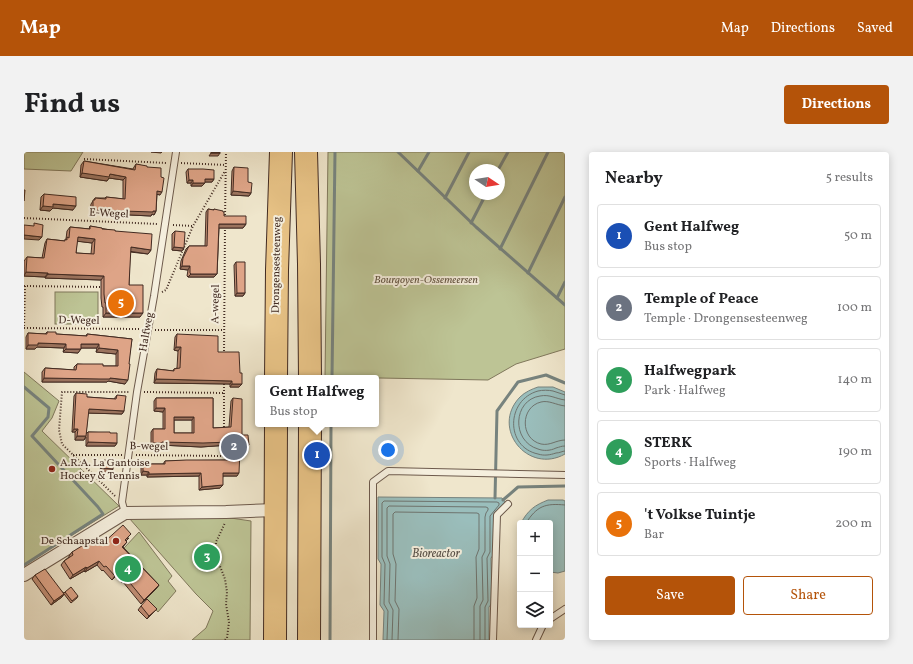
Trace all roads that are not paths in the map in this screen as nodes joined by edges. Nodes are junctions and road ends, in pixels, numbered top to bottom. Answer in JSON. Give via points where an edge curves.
{"nodes":[{"id":1,"x":176,"y":152,"type":"edge"},
{"id":2,"x":281,"y":152,"type":"edge"},
{"id":3,"x":306,"y":152,"type":"edge"},
{"id":4,"x":276,"y":375,"type":"edge"},
{"id":5,"x":310,"y":375,"type":"edge"},
{"id":6,"x":276,"y":427,"type":"edge"},
{"id":7,"x":310,"y":427,"type":"edge"},
{"id":8,"x":565,"y":475,"type":"edge"},
{"id":9,"x":508,"y":504,"type":"dead end"},
{"id":10,"x":123,"y":507,"type":"junction"},
{"id":11,"x":275,"y":510,"type":"junction"},
{"id":12,"x":24,"y":575,"type":"edge"},
{"id":13,"x":565,"y":609,"type":"edge"},
{"id":14,"x":553,"y":617,"type":"edge"},
{"id":15,"x":542,"y":628,"type":"edge"},
{"id":16,"x":274,"y":640,"type":"edge"},
{"id":17,"x":309,"y":640,"type":"edge"},
{"id":18,"x":373,"y":640,"type":"edge"},
{"id":19,"x":493,"y":640,"type":"edge"},
{"id":20,"x":536,"y":640,"type":"edge"}],
"edges":[{"from":1,"to":10,"type":"lane","name":"Halfweg","via":[[137,392]]},
{"from":2,"to":4,"type":"highway","name":"Drongensesteenweg"},
{"from":3,"to":5,"type":"highway"},
{"from":6,"to":11,"type":"highway"},
{"from":7,"to":17,"type":"highway"},
{"from":8,"to":18,"type":"lane","via":[[388,471],[373,482]]},
{"from":9,"to":19,"type":"lane","via":[[497,515]]},
{"from":10,"to":11,"type":"street","via":[[226,512]]},
{"from":10,"to":12,"type":"street"},
{"from":11,"to":16,"type":"highway"},
{"from":13,"to":14,"type":"lane"},
{"from":15,"to":20,"type":"lane"}]}
